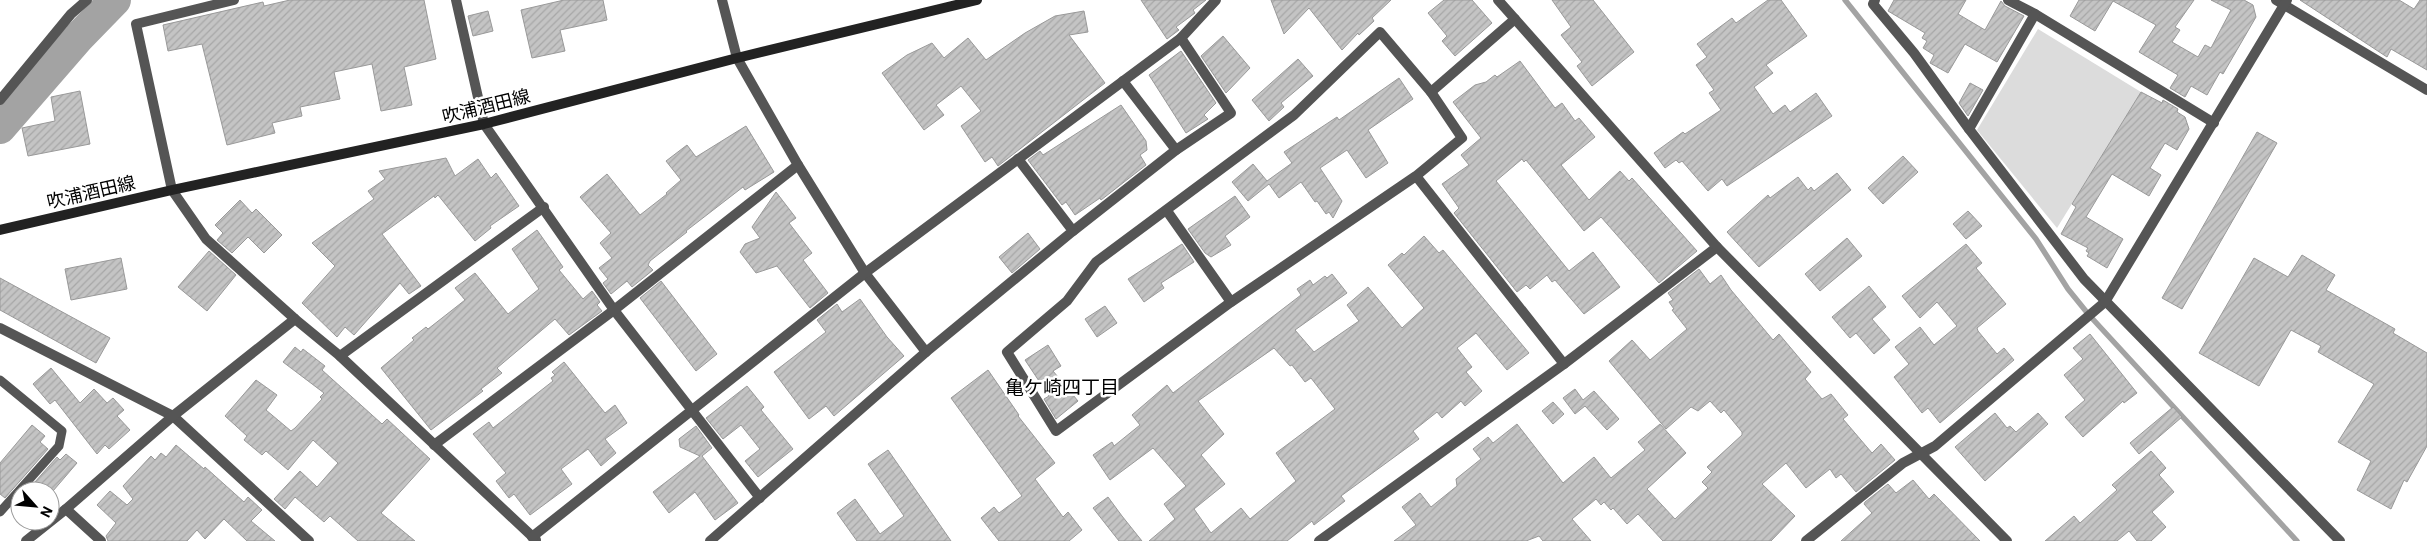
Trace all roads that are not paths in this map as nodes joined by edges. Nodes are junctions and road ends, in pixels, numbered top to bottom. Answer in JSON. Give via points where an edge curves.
{"nodes":[{"id":1,"x":87,"y":0,"type":"edge"},
{"id":2,"x":234,"y":0,"type":"edge"},
{"id":3,"x":456,"y":0,"type":"edge"},
{"id":4,"x":722,"y":0,"type":"edge"},
{"id":5,"x":977,"y":0,"type":"edge"},
{"id":6,"x":1216,"y":0,"type":"edge"},
{"id":7,"x":1498,"y":0,"type":"edge"},
{"id":8,"x":1875,"y":0,"type":"edge"},
{"id":9,"x":2008,"y":0,"type":"edge"},
{"id":10,"x":2282,"y":2,"type":"edge"},
{"id":11,"x":2035,"y":14,"type":"junction"},
{"id":12,"x":1515,"y":19,"type":"junction"},
{"id":13,"x":1181,"y":38,"type":"junction"},
{"id":14,"x":737,"y":58,"type":"junction"},
{"id":15,"x":1123,"y":81,"type":"junction"},
{"id":16,"x":2427,"y":90,"type":"edge"},
{"id":17,"x":1431,"y":92,"type":"junction"},
{"id":18,"x":0,"y":100,"type":"edge"},
{"id":19,"x":2214,"y":123,"type":"junction"},
{"id":20,"x":484,"y":124,"type":"junction"},
{"id":21,"x":1969,"y":130,"type":"junction"},
{"id":22,"x":1176,"y":150,"type":"junction"},
{"id":23,"x":1018,"y":159,"type":"junction"},
{"id":24,"x":798,"y":165,"type":"junction"},
{"id":25,"x":1416,"y":176,"type":"junction"},
{"id":26,"x":172,"y":190,"type":"junction"},
{"id":27,"x":544,"y":207,"type":"junction"},
{"id":28,"x":1167,"y":211,"type":"junction"},
{"id":29,"x":0,"y":230,"type":"edge"},
{"id":30,"x":1073,"y":231,"type":"junction"},
{"id":31,"x":1717,"y":247,"type":"junction"},
{"id":32,"x":865,"y":273,"type":"junction"},
{"id":33,"x":1231,"y":302,"type":"junction"},
{"id":34,"x":2105,"y":302,"type":"junction"},
{"id":35,"x":614,"y":310,"type":"junction"},
{"id":36,"x":295,"y":320,"type":"junction"},
{"id":37,"x":0,"y":328,"type":"edge"},
{"id":38,"x":926,"y":352,"type":"junction"},
{"id":39,"x":340,"y":356,"type":"junction"},
{"id":40,"x":1564,"y":364,"type":"junction"},
{"id":41,"x":0,"y":380,"type":"edge"},
{"id":42,"x":692,"y":412,"type":"junction"},
{"id":43,"x":172,"y":416,"type":"junction"},
{"id":44,"x":434,"y":445,"type":"junction"},
{"id":45,"x":1921,"y":453,"type":"junction"},
{"id":46,"x":760,"y":498,"type":"junction"},
{"id":47,"x":66,"y":509,"type":"junction"},
{"id":48,"x":0,"y":512,"type":"edge"},
{"id":49,"x":534,"y":539,"type":"edge"},
{"id":50,"x":26,"y":541,"type":"edge"},
{"id":51,"x":101,"y":541,"type":"edge"},
{"id":52,"x":309,"y":541,"type":"edge"},
{"id":53,"x":710,"y":541,"type":"edge"},
{"id":54,"x":1319,"y":541,"type":"edge"},
{"id":55,"x":1806,"y":541,"type":"edge"},
{"id":56,"x":2007,"y":541,"type":"edge"},
{"id":57,"x":2340,"y":541,"type":"edge"}],
"edges":[{"from":1,"to":18,"type":"street"},
{"from":2,"to":26,"type":"street","via":[[136,24]]},
{"from":3,"to":20,"type":"street"},
{"from":4,"to":14,"type":"street"},
{"from":5,"to":14,"type":"main road","name":"吹浦酒田線"},
{"from":6,"to":13,"type":"street"},
{"from":7,"to":12,"type":"street"},
{"from":8,"to":21,"type":"street","via":[[1873,4],[1914,53]]},
{"from":9,"to":11,"type":"street"},
{"from":10,"to":16,"type":"street"},
{"from":10,"to":19,"type":"street"},
{"from":11,"to":19,"type":"street"},
{"from":11,"to":21,"type":"street"},
{"from":12,"to":17,"type":"street"},
{"from":12,"to":31,"type":"street"},
{"from":13,"to":15,"type":"street"},
{"from":13,"to":22,"type":"street","via":[[1232,113]]},
{"from":14,"to":20,"type":"main road","name":"吹浦酒田線"},
{"from":14,"to":24,"type":"street"},
{"from":15,"to":22,"type":"street"},
{"from":15,"to":23,"type":"street"},
{"from":17,"to":25,"type":"street","via":[[1462,138]]},
{"from":17,"to":28,"type":"street","via":[[1380,32],[1294,114]]},
{"from":19,"to":34,"type":"street"},
{"from":20,"to":26,"type":"main road","name":"吹浦酒田線"},
{"from":20,"to":27,"type":"street"},
{"from":21,"to":34,"type":"street"},
{"from":22,"to":30,"type":"street"},
{"from":23,"to":30,"type":"street"},
{"from":23,"to":32,"type":"street"},
{"from":24,"to":32,"type":"street"},
{"from":24,"to":35,"type":"street"},
{"from":25,"to":33,"type":"street"},
{"from":25,"to":40,"type":"street"},
{"from":26,"to":29,"type":"main road","name":"吹浦酒田線"},
{"from":26,"to":36,"type":"street","via":[[206,239]]},
{"from":27,"to":35,"type":"street"},
{"from":27,"to":39,"type":"street"},
{"from":28,"to":33,"type":"street"},
{"from":28,"to":33,"type":"street","via":[[1096,262],[1067,301],[1007,352],[1056,431]]},
{"from":30,"to":38,"type":"street"},
{"from":31,"to":40,"type":"street"},
{"from":31,"to":45,"type":"street"},
{"from":32,"to":38,"type":"street"},
{"from":32,"to":42,"type":"street"},
{"from":34,"to":45,"type":"street","via":[[1935,446]]},
{"from":34,"to":57,"type":"street"},
{"from":35,"to":42,"type":"street"},
{"from":35,"to":44,"type":"street"},
{"from":36,"to":39,"type":"street"},
{"from":36,"to":43,"type":"street"},
{"from":37,"to":43,"type":"street"},
{"from":38,"to":46,"type":"street"},
{"from":39,"to":44,"type":"street"},
{"from":40,"to":54,"type":"street"},
{"from":41,"to":48,"type":"lane","via":[[62,431],[58,446]]},
{"from":42,"to":46,"type":"street"},
{"from":42,"to":49,"type":"street"},
{"from":43,"to":47,"type":"street"},
{"from":43,"to":52,"type":"street"},
{"from":44,"to":49,"type":"street"},
{"from":45,"to":55,"type":"street","via":[[1903,463]]},
{"from":45,"to":56,"type":"street"},
{"from":46,"to":53,"type":"street"},
{"from":47,"to":50,"type":"street"},
{"from":47,"to":51,"type":"street"}]}
